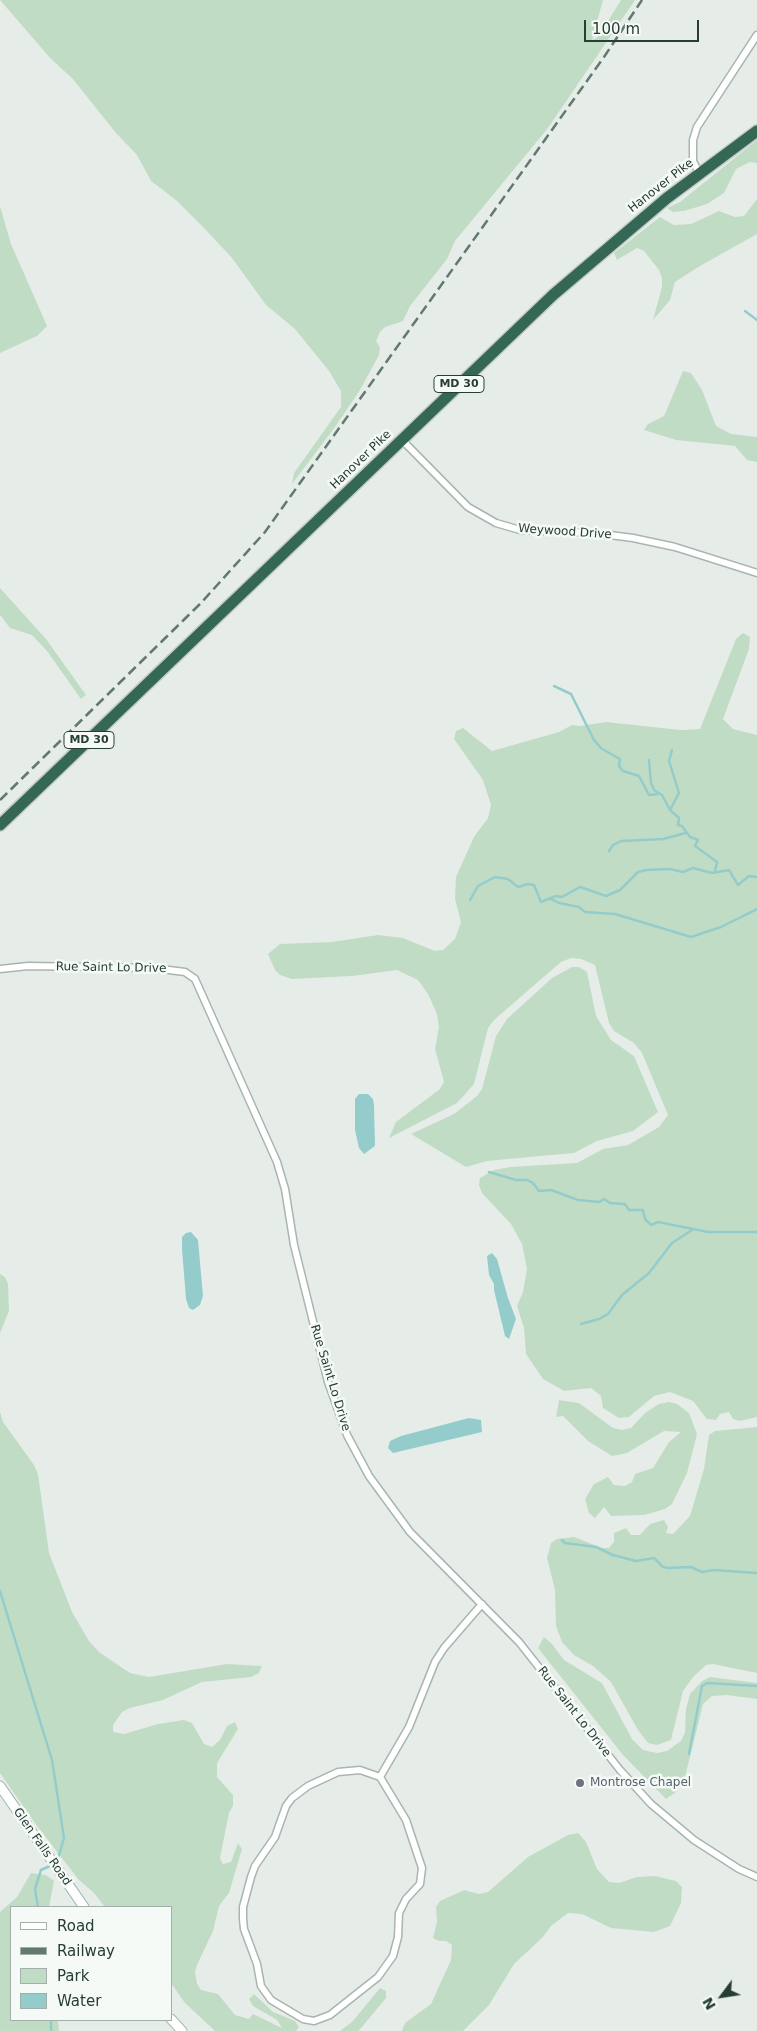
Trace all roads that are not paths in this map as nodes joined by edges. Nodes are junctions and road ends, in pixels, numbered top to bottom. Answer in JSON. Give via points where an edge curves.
{"nodes":[{"id":1,"x":757,"y":35,"type":"edge"},
{"id":2,"x":757,"y":131,"type":"edge"},
{"id":3,"x":699,"y":173,"type":"junction"},
{"id":4,"x":402,"y":440,"type":"junction"},
{"id":5,"x":757,"y":573,"type":"edge"},
{"id":6,"x":0,"y":825,"type":"edge"},
{"id":7,"x":0,"y":963,"type":"edge"},
{"id":8,"x":11,"y":966,"type":"junction"},
{"id":9,"x":0,"y":969,"type":"edge"},
{"id":10,"x":482,"y":1604,"type":"junction"},
{"id":11,"x":380,"y":1777,"type":"junction"},
{"id":12,"x":0,"y":1786,"type":"edge"},
{"id":13,"x":757,"y":1877,"type":"edge"},
{"id":14,"x":83,"y":1906,"type":"edge"},
{"id":15,"x":172,"y":2020,"type":"edge"},
{"id":16,"x":182,"y":2031,"type":"edge"}],
"edges":[{"from":1,"to":3,"type":"street","via":[[697,128],[693,140],[693,161]]},
{"from":2,"to":3,"type":"highway","name":"Hanover Pike","number":"MD 30"},
{"from":3,"to":4,"type":"highway","name":"Hanover Pike","number":"MD 30","via":[[587,264]]},
{"from":4,"to":5,"type":"street","name":"Weywood Drive","via":[[468,507],[496,523],[520,530],[633,538],[675,547]]},
{"from":4,"to":6,"type":"highway","name":"Hanover Pike","number":"MD 30"},
{"from":7,"to":8,"type":"street","name":"Rue Saint Lo Drive"},
{"from":8,"to":9,"type":"street","name":"Rue Saint Lo Drive"},
{"from":8,"to":10,"type":"street","name":"Rue Saint Lo Drive","via":[[153,968],[185,972],[195,979],[280,1168],[289,1225],[308,1304],[328,1382],[346,1435],[369,1476],[410,1532]]},
{"from":10,"to":11,"type":"street","via":[[435,1662],[409,1727]]},
{"from":10,"to":13,"type":"street","name":"Rue Saint Lo Drive","via":[[519,1642],[620,1770],[652,1804],[694,1840],[738,1869]]},
{"from":11,"to":11,"type":"street","via":[[406,1820],[422,1868],[422,1878],[402,1905],[393,1956],[378,1977],[330,2015],[314,2021],[303,2019],[271,2000],[261,1986],[243,1919],[251,1877],[275,1837],[292,1798],[308,1786],[338,1772],[360,1770]]},
{"from":12,"to":14,"type":"street","name":"Glen Falls Road"},
{"from":15,"to":16,"type":"street"}]}
